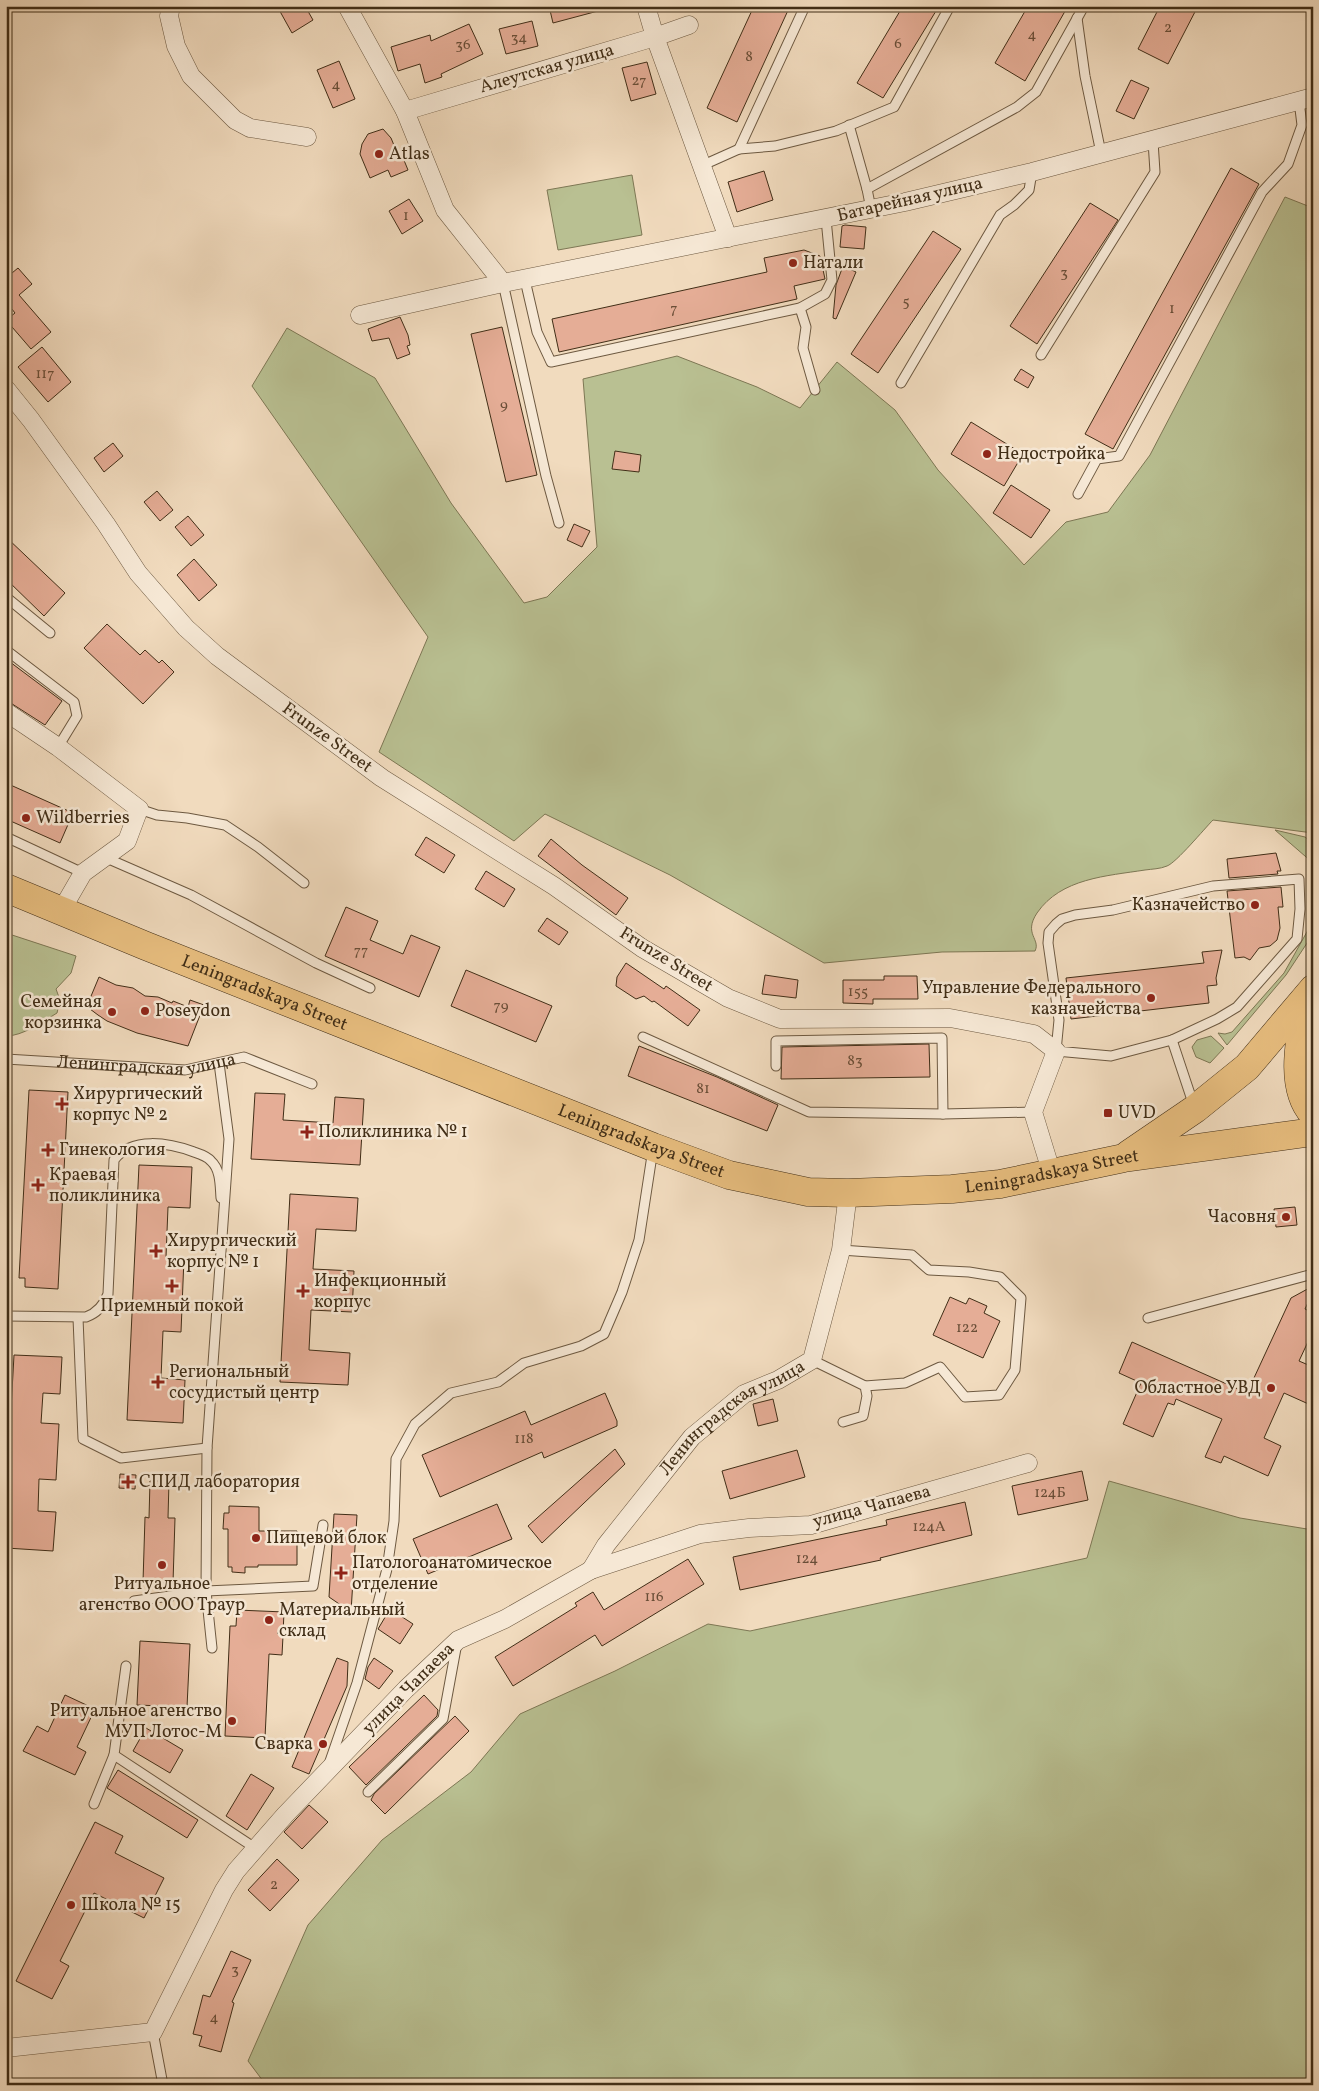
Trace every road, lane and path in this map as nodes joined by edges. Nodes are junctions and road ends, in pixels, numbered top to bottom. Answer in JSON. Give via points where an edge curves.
{"nodes":[{"id":1,"x":171,"y":6,"type":"edge"},
{"id":2,"x":347,"y":6,"type":"edge"},
{"id":3,"x":646,"y":6,"type":"edge"},
{"id":4,"x":805,"y":6,"type":"edge"},
{"id":5,"x":950,"y":6,"type":"edge"},
{"id":6,"x":1084,"y":6,"type":"edge"},
{"id":7,"x":1077,"y":18,"type":"junction"},
{"id":8,"x":689,"y":24,"type":"dead end"},
{"id":9,"x":655,"y":37,"type":"junction"},
{"id":10,"x":1306,"y":99,"type":"edge"},
{"id":11,"x":405,"y":111,"type":"junction"},
{"id":12,"x":849,"y":126,"type":"junction"},
{"id":13,"x":307,"y":137,"type":"dead end"},
{"id":14,"x":1153,"y":141,"type":"junction"},
{"id":15,"x":739,"y":149,"type":"junction"},
{"id":16,"x":1101,"y":153,"type":"junction"},
{"id":17,"x":701,"y":166,"type":"junction"},
{"id":18,"x":1032,"y":172,"type":"junction"},
{"id":19,"x":867,"y":189,"type":"junction"},
{"id":20,"x":871,"y":208,"type":"junction"},
{"id":21,"x":826,"y":219,"type":"junction"},
{"id":22,"x":728,"y":238,"type":"junction"},
{"id":23,"x":525,"y":280,"type":"junction"},
{"id":24,"x":503,"y":283,"type":"junction"},
{"id":25,"x":800,"y":308,"type":"junction"},
{"id":26,"x":360,"y":316,"type":"dead end"},
{"id":27,"x":1041,"y":355,"type":"dead end"},
{"id":28,"x":901,"y":383,"type":"dead end"},
{"id":29,"x":6,"y":389,"type":"edge"},
{"id":30,"x":815,"y":390,"type":"dead end"},
{"id":31,"x":1078,"y":494,"type":"dead end"},
{"id":32,"x":559,"y":523,"type":"dead end"},
{"id":33,"x":6,"y":597,"type":"edge"},
{"id":34,"x":50,"y":633,"type":"dead end"},
{"id":35,"x":6,"y":650,"type":"edge"},
{"id":36,"x":6,"y":712,"type":"edge"},
{"id":37,"x":58,"y":747,"type":"junction"},
{"id":38,"x":139,"y":810,"type":"junction"},
{"id":39,"x":6,"y":837,"type":"edge"},
{"id":40,"x":104,"y":857,"type":"junction"},
{"id":41,"x":83,"y":873,"type":"junction"},
{"id":42,"x":304,"y":883,"type":"dead end"},
{"id":43,"x":6,"y":888,"type":"edge"},
{"id":44,"x":61,"y":911,"type":"junction"},
{"id":45,"x":370,"y":988,"type":"dead end"},
{"id":46,"x":1310,"y":993,"type":"edge"},
{"id":47,"x":643,"y":1037,"type":"dead end"},
{"id":48,"x":1172,"y":1040,"type":"junction"},
{"id":49,"x":1056,"y":1051,"type":"junction"},
{"id":50,"x":6,"y":1060,"type":"edge"},
{"id":51,"x":219,"y":1063,"type":"junction"},
{"id":52,"x":776,"y":1066,"type":"dead end"},
{"id":53,"x":312,"y":1084,"type":"dead end"},
{"id":54,"x":1222,"y":1087,"type":"junction"},
{"id":55,"x":1195,"y":1109,"type":"junction"},
{"id":56,"x":1033,"y":1112,"type":"junction"},
{"id":57,"x":943,"y":1114,"type":"junction"},
{"id":58,"x":1313,"y":1114,"type":"edge"},
{"id":59,"x":1313,"y":1132,"type":"edge"},
{"id":60,"x":1236,"y":1142,"type":"junction"},
{"id":61,"x":653,"y":1147,"type":"junction"},
{"id":62,"x":1124,"y":1158,"type":"junction"},
{"id":63,"x":1052,"y":1174,"type":"junction"},
{"id":64,"x":848,"y":1193,"type":"junction"},
{"id":65,"x":222,"y":1238,"type":"junction"},
{"id":66,"x":841,"y":1250,"type":"junction"},
{"id":67,"x":1313,"y":1274,"type":"edge"},
{"id":68,"x":6,"y":1316,"type":"edge"},
{"id":69,"x":78,"y":1318,"type":"junction"},
{"id":70,"x":1148,"y":1318,"type":"dead end"},
{"id":71,"x":812,"y":1360,"type":"junction"},
{"id":72,"x":865,"y":1386,"type":"junction"},
{"id":73,"x":843,"y":1422,"type":"dead end"},
{"id":74,"x":207,"y":1448,"type":"junction"},
{"id":75,"x":1028,"y":1463,"type":"dead end"},
{"id":76,"x":323,"y":1525,"type":"dead end"},
{"id":77,"x":590,"y":1570,"type":"junction"},
{"id":78,"x":206,"y":1591,"type":"junction"},
{"id":79,"x":134,"y":1601,"type":"dead end"},
{"id":80,"x":458,"y":1640,"type":"junction"},
{"id":81,"x":212,"y":1648,"type":"dead end"},
{"id":82,"x":126,"y":1666,"type":"dead end"},
{"id":83,"x":114,"y":1755,"type":"junction"},
{"id":84,"x":325,"y":1775,"type":"junction"},
{"id":85,"x":368,"y":1792,"type":"dead end"},
{"id":86,"x":94,"y":1804,"type":"dead end"},
{"id":87,"x":255,"y":1848,"type":"junction"},
{"id":88,"x":153,"y":2032,"type":"junction"},
{"id":89,"x":6,"y":2048,"type":"edge"},
{"id":90,"x":163,"y":2085,"type":"edge"}],
"edges":[{"from":1,"to":13,"type":"street","via":[[169,16],[176,46],[190,76],[235,120],[250,128]]},
{"from":2,"to":11,"type":"street"},
{"from":3,"to":9,"type":"street"},
{"from":4,"to":15,"type":"lane"},
{"from":5,"to":12,"type":"lane","via":[[894,107]]},
{"from":6,"to":7,"type":"lane"},
{"from":7,"to":16,"type":"lane"},
{"from":7,"to":19,"type":"lane","via":[[1036,92],[1016,107]]},
{"from":8,"to":9,"type":"street","name":"Алеутская улица"},
{"from":9,"to":11,"type":"street","name":"Алеутская улица"},
{"from":9,"to":17,"type":"street"},
{"from":10,"to":14,"type":"street","name":"Батарейная улица"},
{"from":10,"to":31,"type":"lane","via":[[1302,125],[1288,164],[1262,192],[1119,456],[1097,459]]},
{"from":11,"to":24,"type":"street","via":[[445,210]]},
{"from":12,"to":15,"type":"lane","via":[[775,146]]},
{"from":12,"to":19,"type":"lane"},
{"from":14,"to":16,"type":"street","name":"Батарейная улица"},
{"from":14,"to":27,"type":"lane","via":[[1155,172]]},
{"from":15,"to":17,"type":"lane"},
{"from":16,"to":18,"type":"street","name":"Батарейная улица"},
{"from":17,"to":22,"type":"street"},
{"from":18,"to":20,"type":"street","name":"Батарейная улица"},
{"from":18,"to":28,"type":"lane","via":[[1029,190],[1000,215]]},
{"from":19,"to":20,"type":"lane"},
{"from":20,"to":21,"type":"street","name":"Батарейная улица"},
{"from":21,"to":22,"type":"street","name":"Батарейная улица"},
{"from":21,"to":25,"type":"lane","via":[[832,280],[825,294]]},
{"from":22,"to":23,"type":"street","name":"Батарейная улица"},
{"from":23,"to":24,"type":"street","name":"Батарейная улица"},
{"from":23,"to":25,"type":"lane","via":[[537,332],[552,362]]},
{"from":24,"to":26,"type":"street","name":"Батарейная улица"},
{"from":24,"to":32,"type":"lane"},
{"from":25,"to":30,"type":"lane","via":[[806,327],[803,348]]},
{"from":29,"to":49,"type":"street","name":"Frunze Street","via":[[106,524],[138,573],[186,628],[217,656],[382,778],[562,892],[642,948],[728,998],[780,1019],[950,1018],[1034,1034]]},
{"from":33,"to":34,"type":"lane"},
{"from":35,"to":37,"type":"lane","via":[[74,702],[77,716]]},
{"from":36,"to":37,"type":"street"},
{"from":37,"to":38,"type":"street"},
{"from":38,"to":40,"type":"street","via":[[127,841]]},
{"from":38,"to":42,"type":"lane","via":[[225,825]]},
{"from":39,"to":41,"type":"lane"},
{"from":40,"to":41,"type":"street"},
{"from":40,"to":45,"type":"lane","via":[[191,895],[322,966]]},
{"from":41,"to":44,"type":"street"},
{"from":43,"to":44,"type":"main road","name":"Leningradskaya Street"},
{"from":44,"to":61,"type":"main road","name":"Leningradskaya Street"},
{"from":46,"to":54,"type":"main road","via":[[1247,1067]]},
{"from":46,"to":58,"type":"main road","via":[[1297,1063],[1302,1097]]},
{"from":47,"to":57,"type":"lane","via":[[809,1112]]},
{"from":48,"to":49,"type":"lane","via":[[1111,1056]]},
{"from":48,"to":49,"type":"lane","via":[[1237,1006],[1297,939],[1299,879],[1213,886],[1062,919],[1049,932],[1048,943],[1059,1020]]},
{"from":48,"to":55,"type":"lane"},
{"from":49,"to":56,"type":"street"},
{"from":50,"to":51,"type":"lane","name":"Ленинградская улица","via":[[185,1070]]},
{"from":51,"to":53,"type":"lane","name":"Ленинградская улица","via":[[244,1057]]},
{"from":51,"to":65,"type":"lane","via":[[230,1139]]},
{"from":52,"to":57,"type":"lane","via":[[776,1040],[942,1038]]},
{"from":54,"to":55,"type":"main road"},
{"from":54,"to":60,"type":"main road","via":[[1213,1102],[1210,1122],[1217,1132]]},
{"from":55,"to":62,"type":"main road"},
{"from":56,"to":57,"type":"lane"},
{"from":56,"to":63,"type":"street"},
{"from":59,"to":60,"type":"main road","name":"Leningradskaya Street"},
{"from":60,"to":62,"type":"main road","name":"Leningradskaya Street"},
{"from":61,"to":64,"type":"main road","name":"Leningradskaya Street","via":[[748,1180],[808,1192]]},
{"from":61,"to":84,"type":"lane","via":[[639,1240],[604,1334],[582,1346],[524,1363],[498,1382],[451,1392],[415,1424],[396,1459],[394,1521],[387,1569],[356,1683]]},
{"from":62,"to":63,"type":"main road","name":"Leningradskaya Street"},
{"from":63,"to":64,"type":"main road","name":"Leningradskaya Street","via":[[952,1189]]},
{"from":64,"to":66,"type":"street","name":"Ленинградская улица"},
{"from":65,"to":69,"type":"lane","via":[[219,1176],[211,1160],[184,1149],[157,1144],[136,1146],[119,1153],[114,1160],[108,1294],[94,1314]]},
{"from":65,"to":74,"type":"lane"},
{"from":66,"to":71,"type":"street","name":"Ленинградская улица"},
{"from":66,"to":72,"type":"lane","via":[[912,1255],[929,1270],[1000,1277],[1021,1298],[1015,1370],[999,1395],[966,1396],[940,1367],[905,1383]]},
{"from":67,"to":70,"type":"lane"},
{"from":68,"to":69,"type":"lane"},
{"from":69,"to":74,"type":"lane","via":[[83,1439],[121,1458]]},
{"from":71,"to":72,"type":"lane"},
{"from":71,"to":77,"type":"street","name":"Ленинградская улица","via":[[778,1380],[744,1394],[692,1437]]},
{"from":72,"to":73,"type":"lane","via":[[867,1396],[862,1416]]},
{"from":74,"to":78,"type":"lane"},
{"from":75,"to":77,"type":"street","name":"улица Чапаева","via":[[811,1525],[700,1534]]},
{"from":76,"to":78,"type":"lane","via":[[313,1586]]},
{"from":77,"to":80,"type":"street","name":"улица Чапаева","via":[[505,1619]]},
{"from":78,"to":79,"type":"lane"},
{"from":78,"to":81,"type":"lane"},
{"from":80,"to":84,"type":"street","name":"улица Чапаева"},
{"from":80,"to":85,"type":"lane","via":[[443,1720]]},
{"from":82,"to":83,"type":"lane"},
{"from":83,"to":86,"type":"lane"},
{"from":83,"to":87,"type":"lane"},
{"from":84,"to":87,"type":"street","name":"улица Чапаева"},
{"from":87,"to":88,"type":"street","name":"улица Чапаева","via":[[224,1890]]},
{"from":88,"to":89,"type":"street"},
{"from":88,"to":90,"type":"lane"}]}
